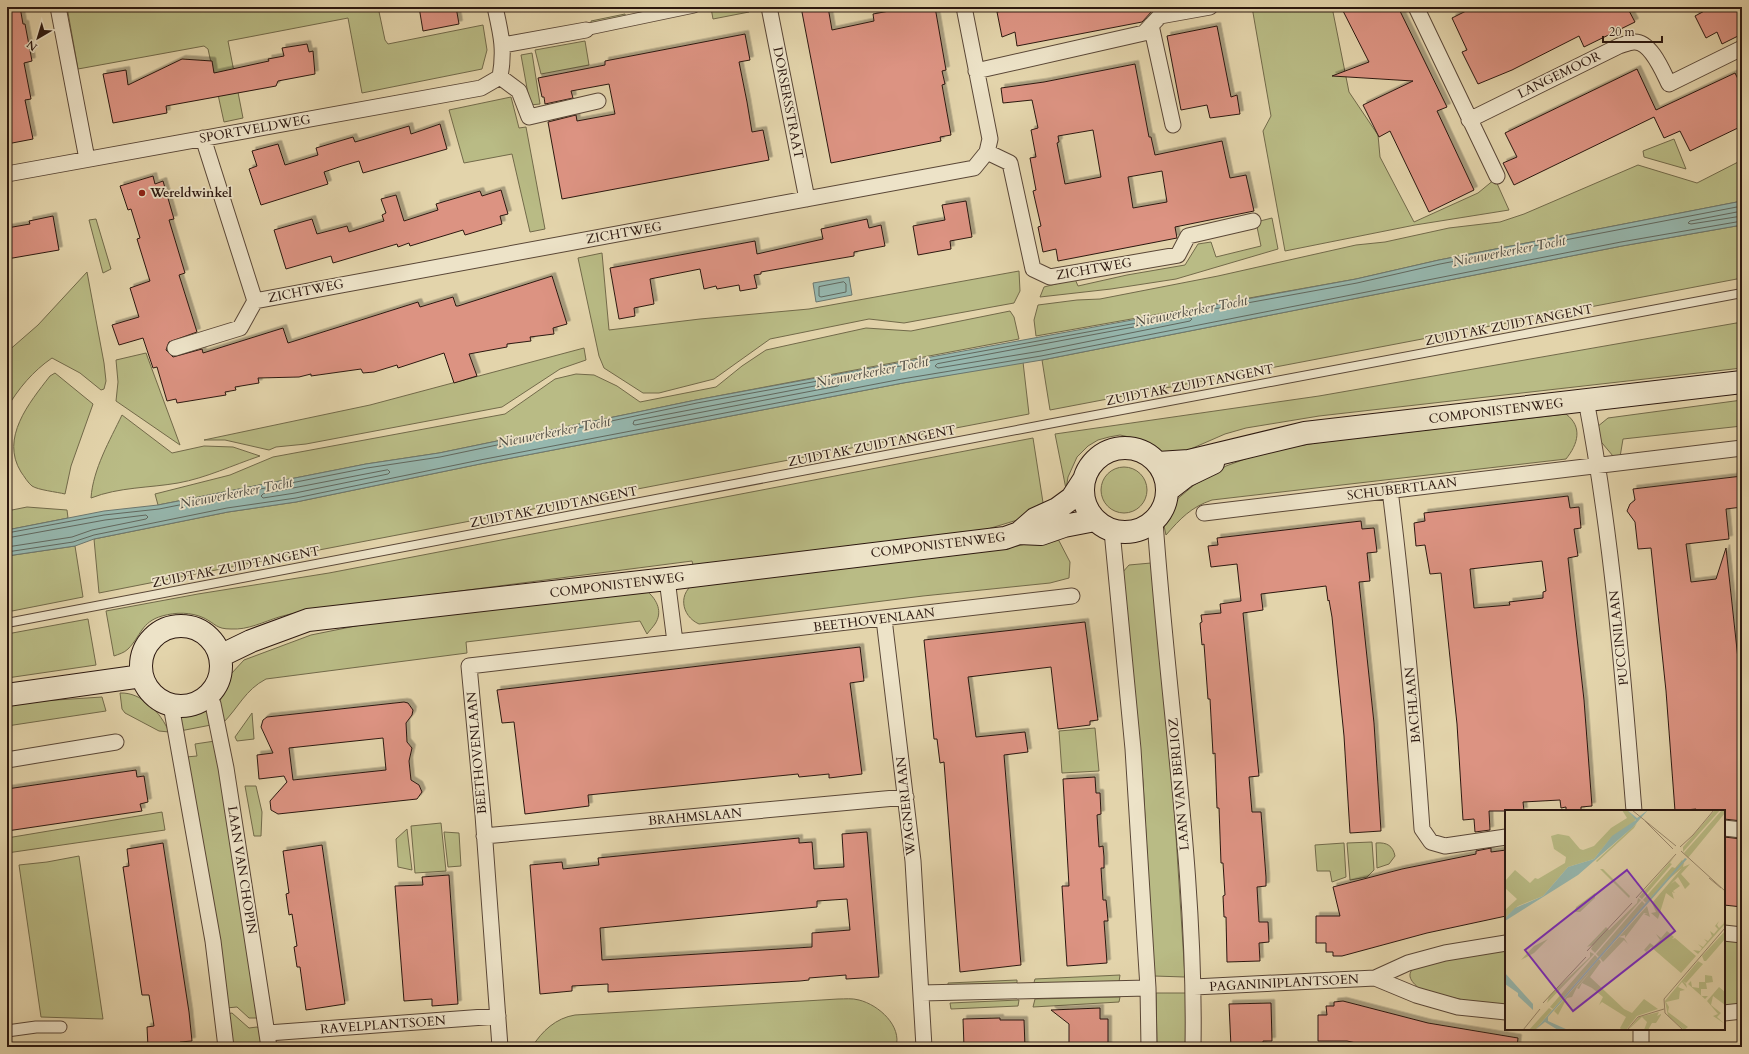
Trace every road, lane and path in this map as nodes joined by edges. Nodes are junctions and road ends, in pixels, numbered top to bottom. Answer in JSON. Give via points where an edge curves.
{"nodes":[{"id":1,"x":58,"y":7,"type":"edge"},
{"id":2,"x":495,"y":7,"type":"edge"},
{"id":3,"x":694,"y":7,"type":"edge"},
{"id":4,"x":769,"y":7,"type":"edge"},
{"id":5,"x":964,"y":7,"type":"edge"},
{"id":6,"x":1210,"y":7,"type":"edge"},
{"id":7,"x":1416,"y":7,"type":"edge"},
{"id":8,"x":1151,"y":25,"type":"junction"},
{"id":9,"x":587,"y":29,"type":"joint"},
{"id":10,"x":503,"y":45,"type":"junction"},
{"id":11,"x":1742,"y":48,"type":"edge"},
{"id":12,"x":976,"y":71,"type":"junction"},
{"id":13,"x":500,"y":77,"type":"junction"},
{"id":14,"x":598,"y":101,"type":"dead end"},
{"id":15,"x":1469,"y":120,"type":"junction"},
{"id":16,"x":1173,"y":125,"type":"dead end"},
{"id":17,"x":203,"y":138,"type":"junction"},
{"id":18,"x":987,"y":152,"type":"junction"},
{"id":19,"x":87,"y":159,"type":"junction"},
{"id":20,"x":7,"y":174,"type":"edge"},
{"id":21,"x":1497,"y":176,"type":"dead end"},
{"id":22,"x":807,"y":199,"type":"junction"},
{"id":23,"x":1253,"y":221,"type":"dead end"},
{"id":24,"x":1742,"y":293,"type":"edge"},
{"id":25,"x":255,"y":301,"type":"junction"},
{"id":26,"x":174,"y":348,"type":"dead end"},
{"id":27,"x":1742,"y":382,"type":"edge"},
{"id":28,"x":1586,"y":400,"type":"junction"},
{"id":29,"x":1250,"y":445,"type":"junction"},
{"id":30,"x":1742,"y":448,"type":"edge"},
{"id":31,"x":1158,"y":463,"type":"junction"},
{"id":32,"x":1599,"y":466,"type":"junction"},
{"id":33,"x":1083,"y":481,"type":"junction"},
{"id":34,"x":1168,"y":490,"type":"junction"},
{"id":35,"x":1390,"y":490,"type":"junction"},
{"id":36,"x":1204,"y":513,"type":"dead end"},
{"id":37,"x":1155,"y":521,"type":"junction"},
{"id":38,"x":1104,"y":526,"type":"junction"},
{"id":39,"x":1019,"y":533,"type":"junction"},
{"id":40,"x":667,"y":579,"type":"junction"},
{"id":41,"x":1072,"y":596,"type":"dead end"},
{"id":42,"x":884,"y":619,"type":"junction"},
{"id":43,"x":7,"y":623,"type":"edge"},
{"id":44,"x":675,"y":642,"type":"junction"},
{"id":45,"x":220,"y":656,"type":"junction"},
{"id":46,"x":142,"y":676,"type":"junction"},
{"id":47,"x":7,"y":694,"type":"edge"},
{"id":48,"x":203,"y":700,"type":"junction"},
{"id":49,"x":171,"y":705,"type":"junction"},
{"id":50,"x":116,"y":742,"type":"dead end"},
{"id":51,"x":7,"y":760,"type":"edge"},
{"id":52,"x":906,"y":797,"type":"junction"},
{"id":53,"x":1634,"y":810,"type":"edge"},
{"id":54,"x":1725,"y":828,"type":"edge"},
{"id":55,"x":1742,"y":830,"type":"edge"},
{"id":56,"x":484,"y":836,"type":"junction"},
{"id":57,"x":1505,"y":837,"type":"edge"},
{"id":58,"x":1725,"y":933,"type":"edge"},
{"id":59,"x":1742,"y":935,"type":"edge"},
{"id":60,"x":1505,"y":943,"type":"edge"},
{"id":61,"x":1375,"y":978,"type":"junction"},
{"id":62,"x":1194,"y":987,"type":"junction"},
{"id":63,"x":1148,"y":988,"type":"junction"},
{"id":64,"x":921,"y":993,"type":"junction"},
{"id":65,"x":1742,"y":1011,"type":"edge"},
{"id":66,"x":1505,"y":1012,"type":"edge"},
{"id":67,"x":1725,"y":1013,"type":"edge"},
{"id":68,"x":498,"y":1016,"type":"junction"},
{"id":69,"x":61,"y":1027,"type":"dead end"},
{"id":70,"x":1641,"y":1030,"type":"edge"},
{"id":71,"x":7,"y":1031,"type":"edge"},
{"id":72,"x":268,"y":1040,"type":"edge"},
{"id":73,"x":226,"y":1047,"type":"edge"},
{"id":74,"x":500,"y":1047,"type":"edge"},
{"id":75,"x":924,"y":1047,"type":"edge"},
{"id":76,"x":1149,"y":1047,"type":"edge"},
{"id":77,"x":1193,"y":1047,"type":"edge"},
{"id":78,"x":1641,"y":1047,"type":"edge"}],
"edges":[{"from":1,"to":19,"type":"street"},
{"from":2,"to":10,"type":"street"},
{"from":3,"to":9,"type":"street"},
{"from":4,"to":22,"type":"street","name":"DORSERSSTRAAT"},
{"from":5,"to":12,"type":"street"},
{"from":6,"to":8,"type":"street","via":[[1160,16]]},
{"from":7,"to":15,"type":"street"},
{"from":8,"to":12,"type":"street","via":[[1144,33]]},
{"from":8,"to":16,"type":"street"},
{"from":9,"to":10,"type":"street"},
{"from":10,"to":13,"type":"street"},
{"from":11,"to":15,"type":"street","name":"LANGEMOOR","via":[[1669,84],[1654,56],[1641,43],[1634,42],[1619,46]]},
{"from":12,"to":18,"type":"street","via":[[990,139]]},
{"from":13,"to":14,"type":"street","via":[[519,91],[529,117]]},
{"from":13,"to":17,"type":"street","name":"SPORTVELDWEG","via":[[481,88]]},
{"from":15,"to":21,"type":"street"},
{"from":17,"to":19,"type":"street","name":"SPORTVELDWEG"},
{"from":17,"to":25,"type":"street","name":"ZICHTWEG"},
{"from":18,"to":22,"type":"street","name":"ZICHTWEG","via":[[974,168]]},
{"from":18,"to":23,"type":"street","name":"ZICHTWEG","via":[[1010,163],[1033,269],[1050,277],[1178,254],[1188,236]]},
{"from":19,"to":20,"type":"street","name":"SPORTVELDWEG"},
{"from":22,"to":25,"type":"street","name":"ZICHTWEG"},
{"from":24,"to":43,"type":"lane","name":"ZUIDTAK ZUIDTANGENT"},
{"from":25,"to":26,"type":"street","name":"ZICHTWEG","via":[[240,328]]},
{"from":27,"to":28,"type":"main road","name":"COMPONISTENWEG"},
{"from":28,"to":29,"type":"main road","name":"COMPONISTENWEG","via":[[1306,433]]},
{"from":28,"to":32,"type":"street"},
{"from":29,"to":31,"type":"main road","name":"COMPONISTENWEG","via":[[1189,461]]},
{"from":29,"to":34,"type":"main road","name":"COMPONISTENWEG","via":[[1186,476]]},
{"from":30,"to":32,"type":"street","name":"SCHUBERTLAAN"},
{"from":31,"to":33,"type":"main road","via":[[1146,453],[1131,448],[1115,449],[1101,455],[1090,466]]},
{"from":31,"to":34,"type":"main road","via":[[1166,476]]},
{"from":32,"to":35,"type":"street","name":"SCHUBERTLAAN"},
{"from":32,"to":53,"type":"street","name":"PUCCINILAAN","via":[[1625,698]]},
{"from":33,"to":38,"type":"main road","via":[[1082,495],[1086,508]]},
{"from":33,"to":39,"type":"main road","name":"COMPONISTENWEG","via":[[1072,498],[1036,519]]},
{"from":34,"to":37,"type":"main road","via":[[1165,507]]},
{"from":35,"to":36,"type":"street","name":"SCHUBERTLAAN"},
{"from":35,"to":57,"type":"street","name":"BACHLAAN","via":[[1413,702],[1422,828],[1431,842],[1446,846]]},
{"from":37,"to":38,"type":"main road","via":[[1142,530],[1127,533]]},
{"from":37,"to":62,"type":"street","name":"LAAN VAN BERLIOZ","via":[[1189,900]]},
{"from":38,"to":39,"type":"main road","name":"COMPONISTENWEG","via":[[1064,526],[1041,534]]},
{"from":38,"to":63,"type":"street","via":[[1133,749]]},
{"from":39,"to":40,"type":"main road","name":"COMPONISTENWEG","via":[[1005,538]]},
{"from":40,"to":44,"type":"street"},
{"from":40,"to":45,"type":"main road","name":"COMPONISTENWEG","via":[[308,620],[251,641]]},
{"from":41,"to":42,"type":"street","name":"BEETHOVENLAAN"},
{"from":42,"to":44,"type":"street","name":"BEETHOVENLAAN"},
{"from":42,"to":52,"type":"street","name":"WAGNERLAAN"},
{"from":44,"to":56,"type":"street","name":"BEETHOVENLAAN","via":[[469,666]]},
{"from":45,"to":46,"type":"main road","via":[[215,644],[196,628],[170,627],[159,632],[143,651],[140,664]]},
{"from":45,"to":48,"type":"main road","via":[[219,680]]},
{"from":46,"to":47,"type":"main road"},
{"from":46,"to":49,"type":"main road","via":[[153,695]]},
{"from":48,"to":49,"type":"main road","via":[[182,706]]},
{"from":48,"to":72,"type":"street","name":"LAAN VAN CHOPIN","via":[[213,704],[219,729]]},
{"from":49,"to":73,"type":"street","via":[[213,941]]},
{"from":50,"to":51,"type":"street"},
{"from":52,"to":56,"type":"street","name":"BRAHMSLAAN"},
{"from":52,"to":64,"type":"street","name":"WAGNERLAAN","via":[[913,861]]},
{"from":54,"to":55,"type":"street"},
{"from":56,"to":68,"type":"street","name":"BEETHOVENLAAN"},
{"from":58,"to":59,"type":"street"},
{"from":60,"to":61,"type":"street","name":"PAGANINIPLANTSOEN","via":[[1445,953],[1408,963]]},
{"from":61,"to":62,"type":"street","name":"PAGANINIPLANTSOEN"},
{"from":61,"to":66,"type":"street","name":"PAGANINIPLANTSOEN","via":[[1416,995],[1458,1007]]},
{"from":62,"to":77,"type":"street","name":"LAAN VAN BERLIOZ"},
{"from":63,"to":64,"type":"street"},
{"from":63,"to":76,"type":"street"},
{"from":64,"to":75,"type":"street","name":"WAGNERLAAN"},
{"from":65,"to":67,"type":"street"},
{"from":68,"to":72,"type":"street","name":"RAVELPLANTSOEN"},
{"from":68,"to":74,"type":"street","name":"BEETHOVENLAAN"},
{"from":69,"to":71,"type":"street"},
{"from":70,"to":78,"type":"street"}]}
